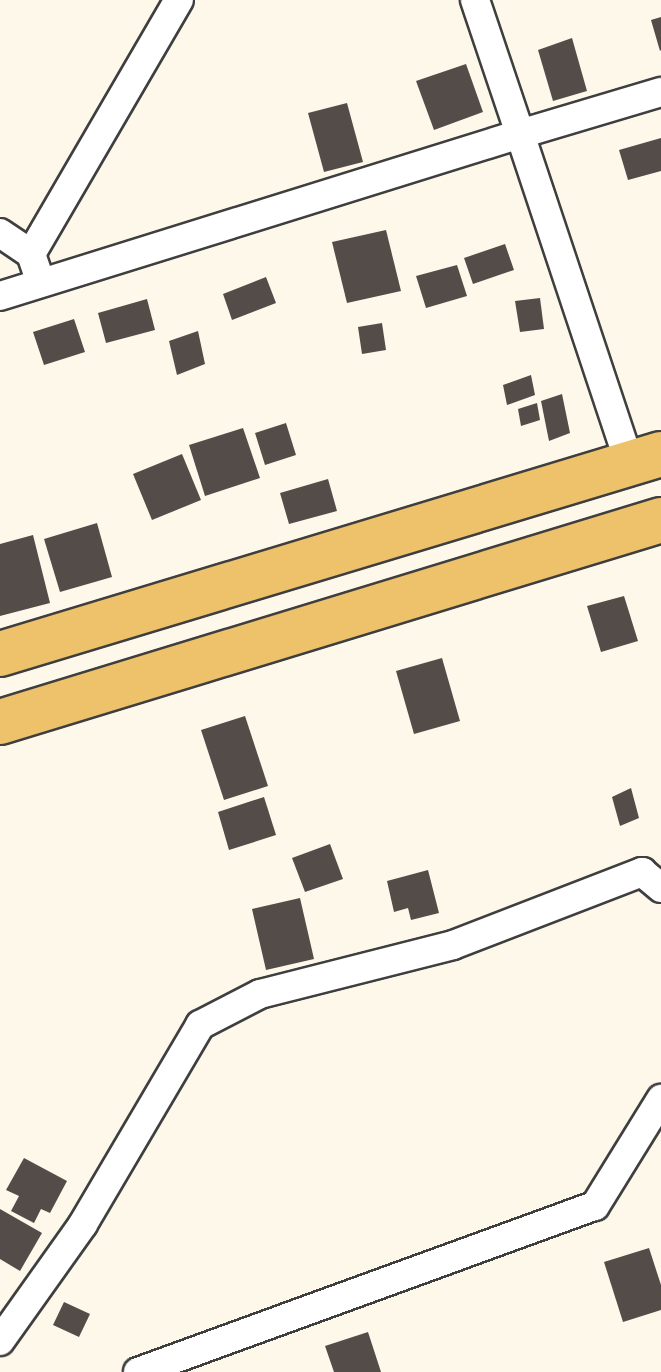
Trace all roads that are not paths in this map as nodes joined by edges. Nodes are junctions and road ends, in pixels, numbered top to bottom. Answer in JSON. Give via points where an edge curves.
{"nodes":[{"id":1,"x":179,"y":0,"type":"edge"},
{"id":2,"x":475,"y":0,"type":"edge"},
{"id":3,"x":661,"y":92,"type":"edge"},
{"id":4,"x":520,"y":134,"type":"junction"},
{"id":5,"x":0,"y":233,"type":"edge"},
{"id":6,"x":31,"y":254,"type":"junction"},
{"id":7,"x":42,"y":283,"type":"junction"},
{"id":8,"x":0,"y":296,"type":"edge"},
{"id":9,"x":645,"y":459,"type":"edge"},
{"id":10,"x":661,"y":520,"type":"edge"},
{"id":11,"x":0,"y":654,"type":"edge"},
{"id":12,"x":0,"y":722,"type":"edge"},
{"id":13,"x":661,"y":888,"type":"edge"},
{"id":14,"x":661,"y":1099,"type":"edge"},
{"id":15,"x":0,"y":1341,"type":"edge"},
{"id":16,"x":138,"y":1372,"type":"edge"}],
"edges":[{"from":1,"to":6,"type":"street"},
{"from":2,"to":4,"type":"street"},
{"from":3,"to":4,"type":"street"},
{"from":4,"to":7,"type":"street"},
{"from":4,"to":9,"type":"street"},
{"from":5,"to":6,"type":"street"},
{"from":6,"to":7,"type":"street"},
{"from":7,"to":8,"type":"street"},
{"from":9,"to":11,"type":"main road"},
{"from":10,"to":12,"type":"main road"},
{"from":13,"to":15,"type":"street","via":[[642,872],[453,945],[260,994],[200,1025],[83,1224]]},
{"from":14,"to":16,"type":"street","via":[[595,1206]]}]}
